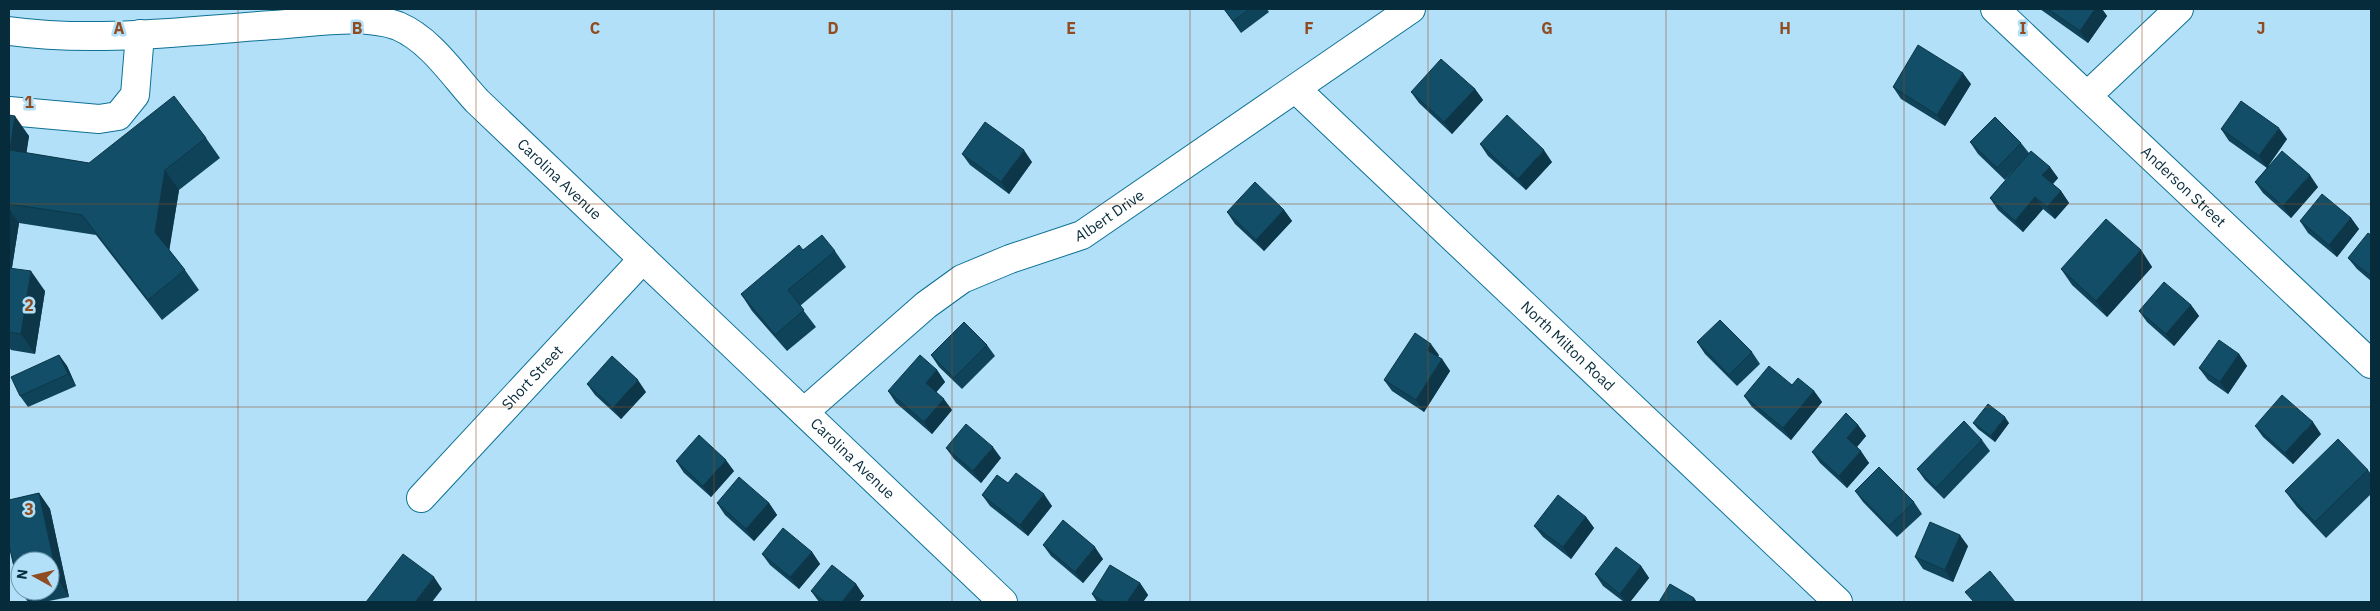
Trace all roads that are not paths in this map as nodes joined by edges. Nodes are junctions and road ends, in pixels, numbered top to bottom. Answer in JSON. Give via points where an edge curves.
{"nodes":[{"id":1,"x":1411,"y":9,"type":"edge"},
{"id":2,"x":1995,"y":9,"type":"edge"},
{"id":3,"x":2179,"y":9,"type":"edge"},
{"id":4,"x":398,"y":17,"type":"edge"},
{"id":5,"x":9,"y":31,"type":"edge"},
{"id":6,"x":140,"y":34,"type":"junction"},
{"id":7,"x":1296,"y":89,"type":"junction"},
{"id":8,"x":2087,"y":96,"type":"junction"},
{"id":9,"x":9,"y":111,"type":"edge"},
{"id":10,"x":643,"y":258,"type":"junction"},
{"id":11,"x":2371,"y":364,"type":"edge"},
{"id":12,"x":804,"y":412,"type":"junction"},
{"id":13,"x":420,"y":498,"type":"dead end"},
{"id":14,"x":1003,"y":602,"type":"edge"},
{"id":15,"x":1838,"y":602,"type":"edge"}],
"edges":[{"from":1,"to":7,"type":"street","name":"Albert Drive"},
{"from":2,"to":8,"type":"street","name":"Anderson Street"},
{"from":3,"to":8,"type":"street"},
{"from":4,"to":6,"type":"street","name":"Carolina Avenue"},
{"from":4,"to":10,"type":"street","name":"Carolina Avenue","via":[[477,101]]},
{"from":5,"to":6,"type":"street","name":"Carolina Avenue","via":[[38,35]]},
{"from":6,"to":9,"type":"street","via":[[135,95],[118,116],[99,119]]},
{"from":7,"to":12,"type":"street","name":"Albert Drive","via":[[1082,235],[962,279],[926,305]]},
{"from":7,"to":15,"type":"street","name":"North Milton Road"},
{"from":8,"to":11,"type":"street","name":"Anderson Street"},
{"from":10,"to":12,"type":"street","name":"Carolina Avenue"},
{"from":10,"to":13,"type":"street","name":"Short Street"},
{"from":12,"to":14,"type":"street","name":"Carolina Avenue"}]}
